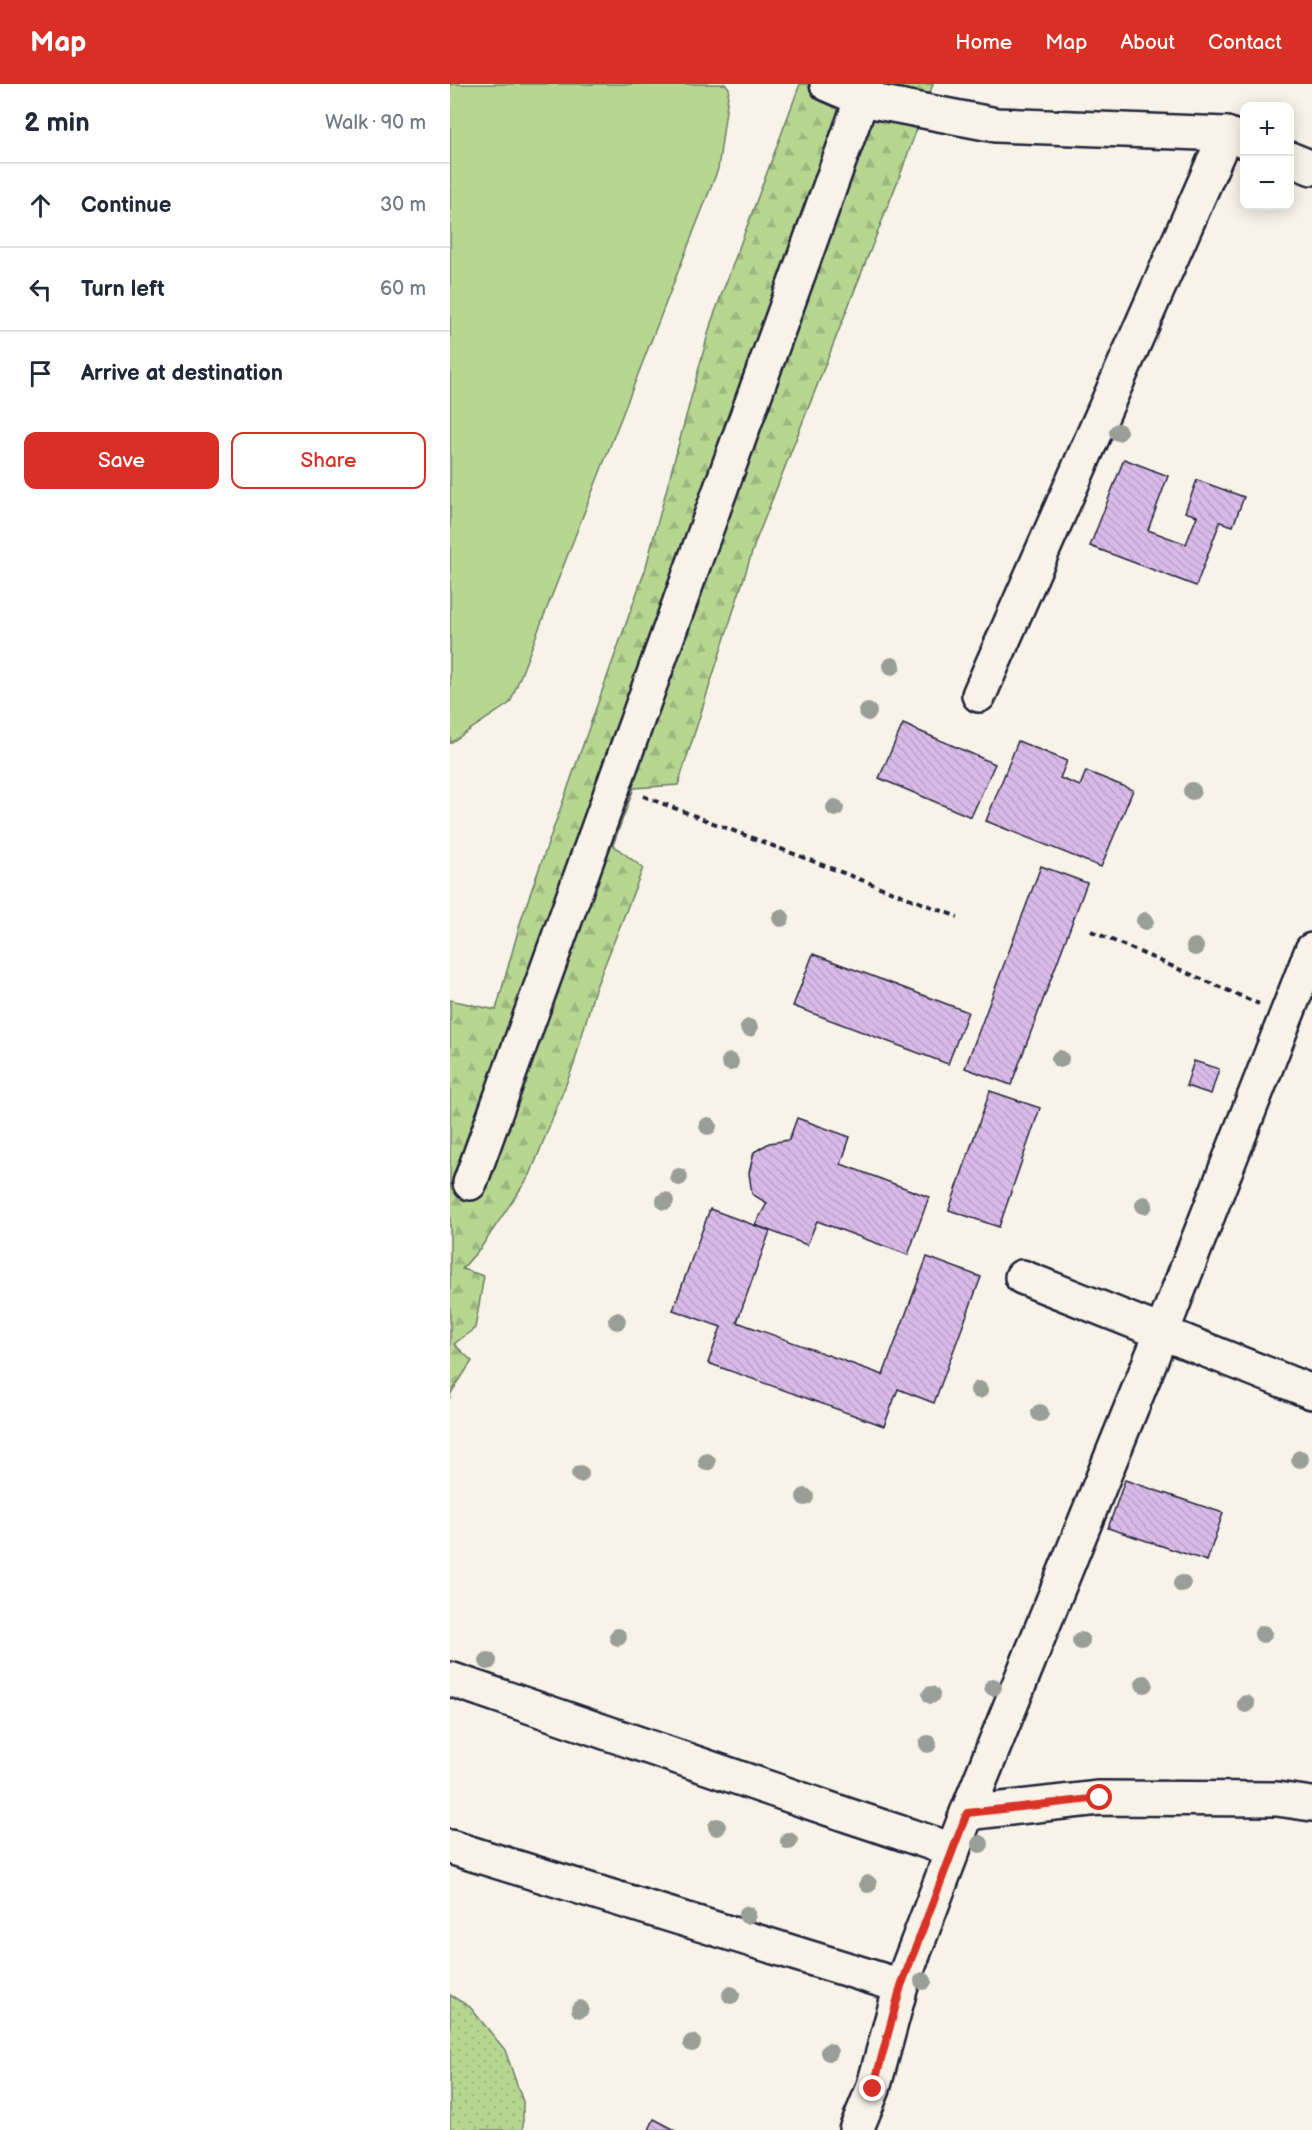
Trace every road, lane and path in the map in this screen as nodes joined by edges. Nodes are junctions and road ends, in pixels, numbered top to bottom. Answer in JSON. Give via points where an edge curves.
{"nodes":[{"id":1,"x":827,"y":84,"type":"edge"},
{"id":2,"x":865,"y":92,"type":"edge"},
{"id":3,"x":1235,"y":138,"type":"edge"},
{"id":4,"x":1294,"y":161,"type":"edge"},
{"id":5,"x":1312,"y":168,"type":"edge"},
{"id":6,"x":979,"y":695,"type":"dead end"},
{"id":7,"x":614,"y":785,"type":"junction"},
{"id":8,"x":958,"y":917,"type":"dead end"},
{"id":9,"x":1091,"y":931,"type":"dead end"},
{"id":10,"x":1312,"y":950,"type":"edge"},
{"id":11,"x":1286,"y":1016,"type":"junction"},
{"id":12,"x":470,"y":1183,"type":"dead end"},
{"id":13,"x":1022,"y":1277,"type":"dead end"},
{"id":14,"x":1162,"y":1332,"type":"junction"},
{"id":15,"x":1312,"y":1392,"type":"edge"},
{"id":16,"x":450,"y":1679,"type":"edge"},
{"id":17,"x":1312,"y":1804,"type":"edge"},
{"id":18,"x":967,"y":1813,"type":"junction"},
{"id":19,"x":450,"y":1847,"type":"edge"},
{"id":20,"x":953,"y":1850,"type":"junction"},
{"id":21,"x":901,"y":1986,"type":"junction"},
{"id":22,"x":856,"y":2130,"type":"edge"}],
"edges":[{"from":1,"to":2,"type":"street"},
{"from":2,"to":3,"type":"street","via":[[996,125]]},
{"from":2,"to":7,"type":"street"},
{"from":3,"to":6,"type":"street"},
{"from":4,"to":5,"type":"street"},
{"from":7,"to":8,"type":"path"},
{"from":7,"to":12,"type":"street"},
{"from":9,"to":11,"type":"path"},
{"from":10,"to":11,"type":"street"},
{"from":11,"to":14,"type":"street"},
{"from":13,"to":14,"type":"street"},
{"from":14,"to":15,"type":"street"},
{"from":14,"to":18,"type":"street"},
{"from":16,"to":20,"type":"street"},
{"from":17,"to":18,"type":"street","via":[[1277,1799],[1100,1798]]},
{"from":18,"to":20,"type":"street"},
{"from":19,"to":21,"type":"street"},
{"from":20,"to":21,"type":"street"},
{"from":21,"to":22,"type":"street","via":[[873,2089]]}]}
